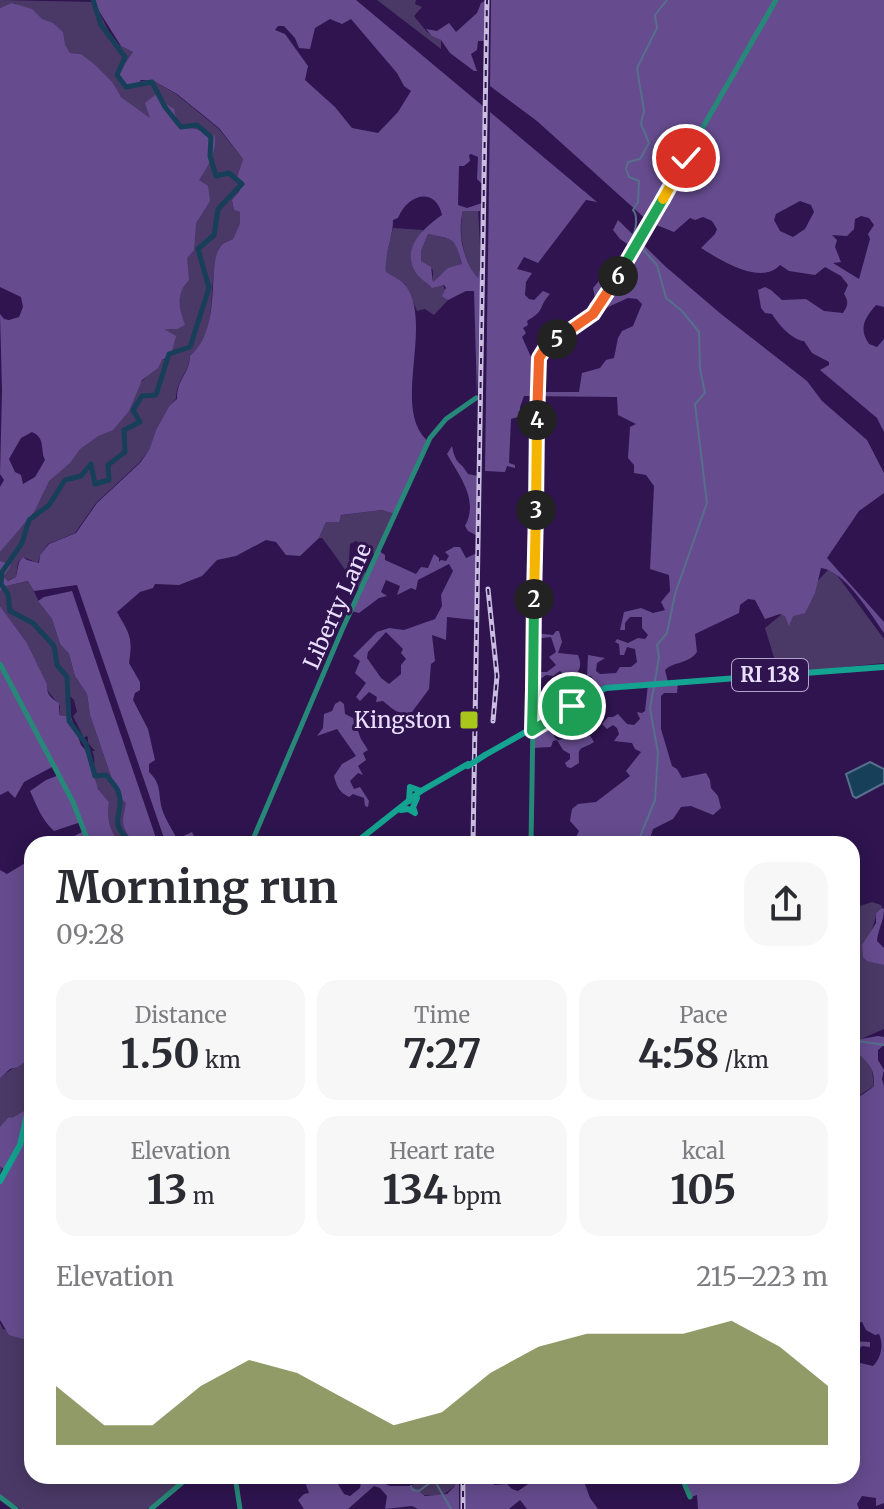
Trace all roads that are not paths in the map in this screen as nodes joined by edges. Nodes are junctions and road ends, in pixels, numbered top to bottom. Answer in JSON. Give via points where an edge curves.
{"nodes":[{"id":1,"x":776,"y":0,"type":"edge"},
{"id":2,"x":476,"y":398,"type":"dead end"},
{"id":3,"x":0,"y":664,"type":"edge"},
{"id":4,"x":884,"y":667,"type":"edge"},
{"id":5,"x":532,"y":731,"type":"junction"},
{"id":6,"x":419,"y":794,"type":"junction"},
{"id":7,"x":86,"y":836,"type":"edge"},
{"id":8,"x":254,"y":836,"type":"edge"},
{"id":9,"x":365,"y":836,"type":"edge"},
{"id":10,"x":365,"y":836,"type":"edge"},
{"id":11,"x":531,"y":836,"type":"edge"},
{"id":12,"x":24,"y":1128,"type":"edge"},
{"id":13,"x":0,"y":1181,"type":"edge"},
{"id":14,"x":181,"y":1484,"type":"edge"},
{"id":15,"x":236,"y":1484,"type":"edge"},
{"id":16,"x":684,"y":1484,"type":"edge"},
{"id":17,"x":0,"y":1497,"type":"edge"},
{"id":18,"x":690,"y":1497,"type":"dead end"},
{"id":19,"x":16,"y":1509,"type":"edge"},
{"id":20,"x":151,"y":1509,"type":"edge"},
{"id":21,"x":240,"y":1509,"type":"edge"}],
"edges":[{"from":1,"to":5,"type":"street","via":[[593,314],[539,358]]},
{"from":2,"to":8,"type":"street","name":"Liberty Lane","via":[[449,416],[430,438]]},
{"from":3,"to":7,"type":"street"},
{"from":4,"to":5,"type":"main road","number":"RI 138","via":[[613,687]]},
{"from":5,"to":6,"type":"main road","number":"RI 138","bridge":true},
{"from":5,"to":11,"type":"street"},
{"from":6,"to":9,"type":"main road","via":[[410,787],[409,801]]},
{"from":6,"to":10,"type":"main road","via":[[415,813],[401,810]]},
{"from":12,"to":13,"type":"main road"},
{"from":14,"to":20,"type":"street"},
{"from":15,"to":21,"type":"street"},
{"from":16,"to":18,"type":"street"},
{"from":17,"to":19,"type":"street"}]}
